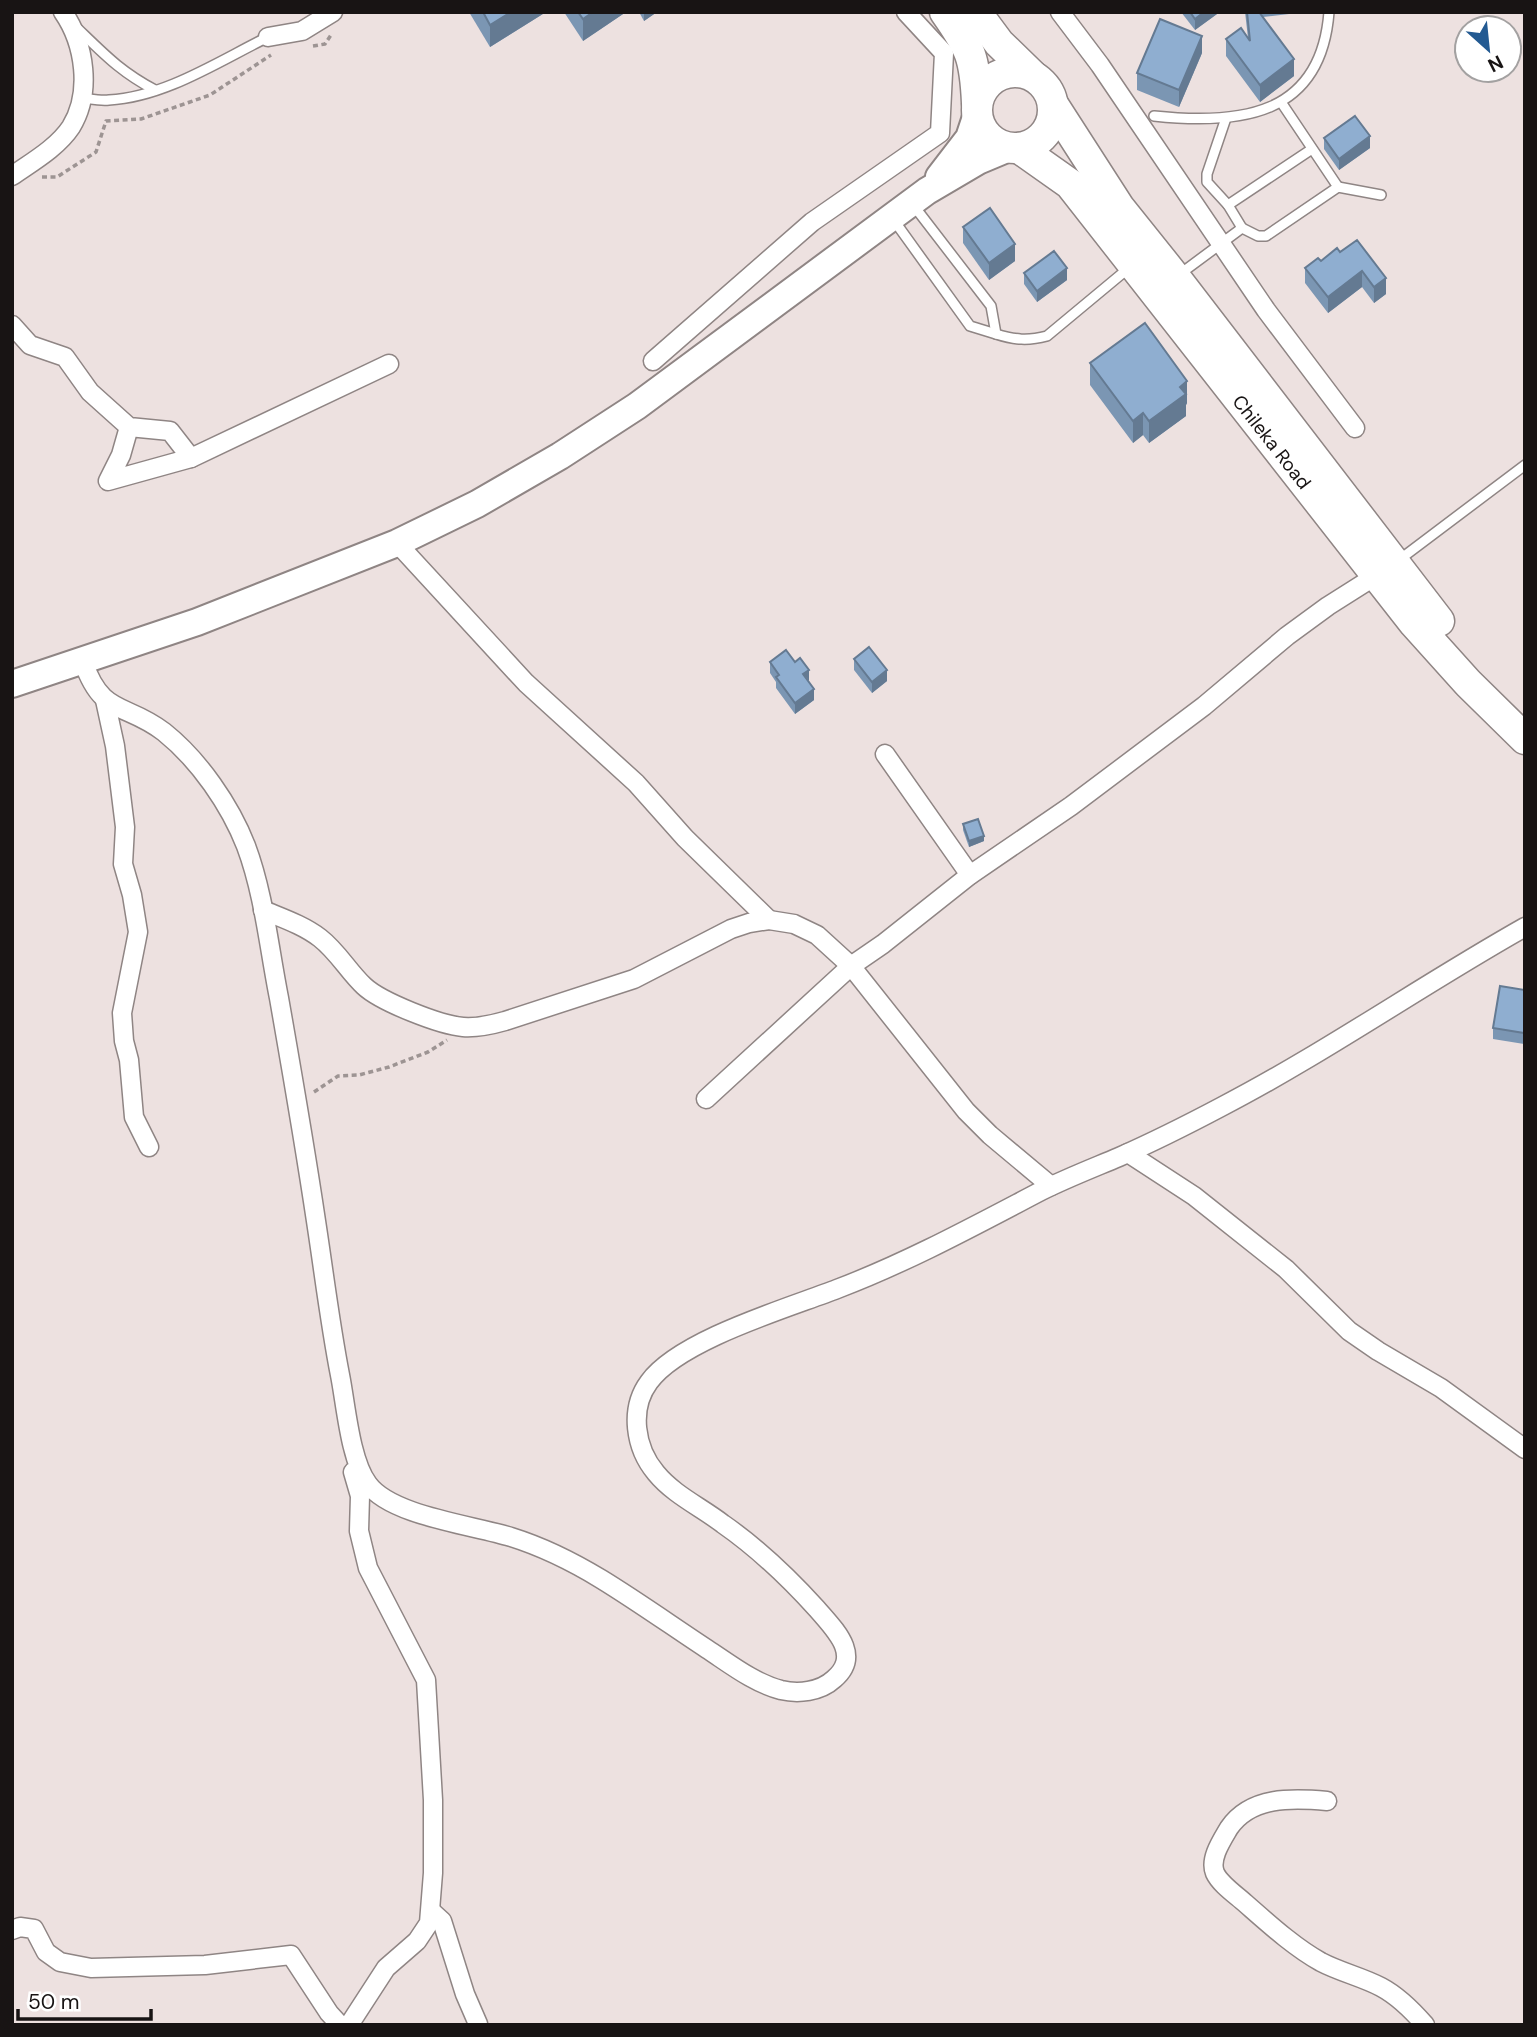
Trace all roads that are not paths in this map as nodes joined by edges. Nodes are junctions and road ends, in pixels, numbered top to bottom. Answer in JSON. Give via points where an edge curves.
{"nodes":[{"id":1,"x":332,"y":12,"type":"edge"},
{"id":2,"x":906,"y":12,"type":"edge"},
{"id":3,"x":945,"y":12,"type":"edge"},
{"id":4,"x":976,"y":12,"type":"edge"},
{"id":5,"x":1060,"y":12,"type":"edge"},
{"id":6,"x":1329,"y":12,"type":"edge"},
{"id":7,"x":65,"y":15,"type":"edge"},
{"id":8,"x":271,"y":45,"type":"joint"},
{"id":9,"x":1031,"y":75,"type":"junction"},
{"id":10,"x":155,"y":90,"type":"junction"},
{"id":11,"x":82,"y":98,"type":"junction"},
{"id":12,"x":1281,"y":102,"type":"junction"},
{"id":13,"x":1054,"y":106,"type":"junction"},
{"id":14,"x":977,"y":108,"type":"junction"},
{"id":15,"x":1154,"y":116,"type":"dead end"},
{"id":16,"x":1226,"y":118,"type":"junction"},
{"id":17,"x":1014,"y":148,"type":"junction"},
{"id":18,"x":1312,"y":149,"type":"junction"},
{"id":19,"x":12,"y":176,"type":"edge"},
{"id":20,"x":1338,"y":187,"type":"junction"},
{"id":21,"x":1381,"y":195,"type":"dead end"},
{"id":22,"x":910,"y":204,"type":"junction"},
{"id":23,"x":1228,"y":205,"type":"junction"},
{"id":24,"x":1242,"y":228,"type":"junction"},
{"id":25,"x":1220,"y":245,"type":"junction"},
{"id":26,"x":1134,"y":263,"type":"junction"},
{"id":27,"x":1175,"y":277,"type":"junction"},
{"id":28,"x":12,"y":325,"type":"edge"},
{"id":29,"x":996,"y":334,"type":"junction"},
{"id":30,"x":653,"y":361,"type":"dead end"},
{"id":31,"x":389,"y":364,"type":"dead end"},
{"id":32,"x":129,"y":427,"type":"junction"},
{"id":33,"x":1356,"y":428,"type":"dead end"},
{"id":34,"x":191,"y":458,"type":"junction"},
{"id":35,"x":1525,"y":466,"type":"edge"},
{"id":36,"x":397,"y":543,"type":"junction"},
{"id":37,"x":1386,"y":569,"type":"junction"},
{"id":38,"x":83,"y":662,"type":"junction"},
{"id":39,"x":12,"y":684,"type":"edge"},
{"id":40,"x":105,"y":700,"type":"junction"},
{"id":41,"x":1525,"y":710,"type":"edge"},
{"id":42,"x":1525,"y":738,"type":"edge"},
{"id":43,"x":885,"y":754,"type":"dead end"},
{"id":44,"x":970,"y":875,"type":"junction"},
{"id":45,"x":263,"y":909,"type":"junction"},
{"id":46,"x":769,"y":920,"type":"junction"},
{"id":47,"x":1525,"y":927,"type":"edge"},
{"id":48,"x":850,"y":966,"type":"junction"},
{"id":49,"x":706,"y":1099,"type":"dead end"},
{"id":50,"x":149,"y":1147,"type":"dead end"},
{"id":51,"x":1128,"y":1153,"type":"junction"},
{"id":52,"x":1051,"y":1186,"type":"junction"},
{"id":53,"x":1525,"y":1449,"type":"edge"},
{"id":54,"x":354,"y":1453,"type":"junction"},
{"id":55,"x":1327,"y":1801,"type":"dead end"},
{"id":56,"x":431,"y":1911,"type":"junction"},
{"id":57,"x":12,"y":1930,"type":"edge"},
{"id":58,"x":478,"y":2024,"type":"edge"},
{"id":59,"x":340,"y":2025,"type":"edge"},
{"id":60,"x":349,"y":2025,"type":"edge"},
{"id":61,"x":1425,"y":2025,"type":"edge"}],
"edges":[{"from":1,"to":8,"type":"street"},
{"from":2,"to":30,"type":"street","via":[[944,53],[940,133],[812,222]]},
{"from":3,"to":14,"type":"highway","via":[[966,43],[975,67]]},
{"from":4,"to":9,"type":"highway","name":"Chileka Road"},
{"from":5,"to":25,"type":"street"},
{"from":6,"to":12,"type":"lane","via":[[1326,40],[1316,64],[1297,90]]},
{"from":7,"to":10,"type":"lane","via":[[114,65]]},
{"from":7,"to":11,"type":"street","via":[[82,57]]},
{"from":8,"to":10,"type":"lane"},
{"from":9,"to":13,"type":"highway","name":"Chileka Road","via":[[1047,88]]},
{"from":9,"to":14,"type":"highway","via":[[1012,72],[993,79],[980,94]]},
{"from":10,"to":11,"type":"lane","via":[[107,101]]},
{"from":11,"to":19,"type":"street","via":[[71,127],[47,153]]},
{"from":12,"to":16,"type":"lane","via":[[1251,115]]},
{"from":12,"to":18,"type":"lane"},
{"from":13,"to":17,"type":"highway","via":[[1045,134],[1029,146]]},
{"from":13,"to":27,"type":"highway","name":"Chileka Road","via":[[1119,207]]},
{"from":14,"to":17,"type":"highway","name":"Chileka Road","via":[[990,139]]},
{"from":14,"to":22,"type":"main road","via":[[969,138]]},
{"from":15,"to":16,"type":"lane"},
{"from":16,"to":23,"type":"lane","via":[[1206,174],[1207,182]]},
{"from":17,"to":22,"type":"main road","via":[[978,161]]},
{"from":17,"to":26,"type":"highway","name":"Chileka Road","via":[[1070,184]]},
{"from":18,"to":20,"type":"lane"},
{"from":18,"to":23,"type":"lane"},
{"from":20,"to":21,"type":"lane"},
{"from":20,"to":24,"type":"lane","via":[[1266,236]]},
{"from":22,"to":29,"type":"lane","via":[[991,306]]},
{"from":22,"to":29,"type":"lane","via":[[970,326]]},
{"from":22,"to":36,"type":"main road","via":[[626,413],[477,504]]},
{"from":23,"to":24,"type":"lane"},
{"from":24,"to":25,"type":"lane"},
{"from":25,"to":27,"type":"lane"},
{"from":25,"to":33,"type":"street"},
{"from":26,"to":29,"type":"lane","via":[[1047,336],[1015,341]]},
{"from":26,"to":37,"type":"highway","name":"Chileka Road"},
{"from":27,"to":37,"type":"highway","name":"Chileka Road"},
{"from":28,"to":32,"type":"street","via":[[30,345],[65,357],[90,392]]},
{"from":31,"to":34,"type":"street"},
{"from":32,"to":34,"type":"street","via":[[170,431]]},
{"from":32,"to":34,"type":"street","via":[[108,481]]},
{"from":35,"to":37,"type":"lane"},
{"from":36,"to":38,"type":"main road"},
{"from":36,"to":46,"type":"street","via":[[526,683],[619,766]]},
{"from":37,"to":41,"type":"highway"},
{"from":37,"to":42,"type":"highway","name":"Chileka Road","via":[[1414,623]]},
{"from":37,"to":44,"type":"street","via":[[1297,629],[1194,714]]},
{"from":38,"to":39,"type":"main road"},
{"from":38,"to":40,"type":"street","via":[[96,692]]},
{"from":40,"to":45,"type":"street","via":[[164,732],[192,761],[225,805],[244,841]]},
{"from":40,"to":50,"type":"street","via":[[125,827],[123,864],[138,932],[122,1013],[124,1041],[134,1117]]},
{"from":43,"to":44,"type":"street"},
{"from":44,"to":48,"type":"street"},
{"from":45,"to":46,"type":"street","via":[[320,938],[377,996],[461,1027],[484,1027],[602,990],[664,965],[731,929]]},
{"from":45,"to":54,"type":"street"},
{"from":46,"to":48,"type":"street","via":[[794,924],[817,935]]},
{"from":47,"to":51,"type":"street","via":[[1288,1071]]},
{"from":48,"to":49,"type":"street"},
{"from":48,"to":52,"type":"street","via":[[966,1111]]},
{"from":51,"to":52,"type":"street"},
{"from":51,"to":53,"type":"street","via":[[1194,1196],[1286,1269],[1349,1331],[1441,1388]]},
{"from":52,"to":54,"type":"street","via":[[878,1273],[728,1331],[679,1355],[647,1384],[637,1413],[638,1444],[653,1471],[785,1574],[846,1646],[848,1662],[838,1677],[823,1686],[802,1693],[765,1684],[567,1560],[514,1538],[392,1504],[370,1488]]},
{"from":54,"to":56,"type":"street","via":[[359,1531],[368,1568],[426,1680],[433,1801]]},
{"from":55,"to":61,"type":"street","via":[[1292,1798],[1240,1815],[1217,1851],[1215,1873],[1307,1954],[1382,1987]]},
{"from":56,"to":58,"type":"street","via":[[442,1921]]},
{"from":56,"to":60,"type":"street","via":[[417,1941],[386,1968]]},
{"from":57,"to":59,"type":"street","via":[[34,1929],[46,1952],[60,1962],[90,1968],[205,1965],[291,1955]]}]}
